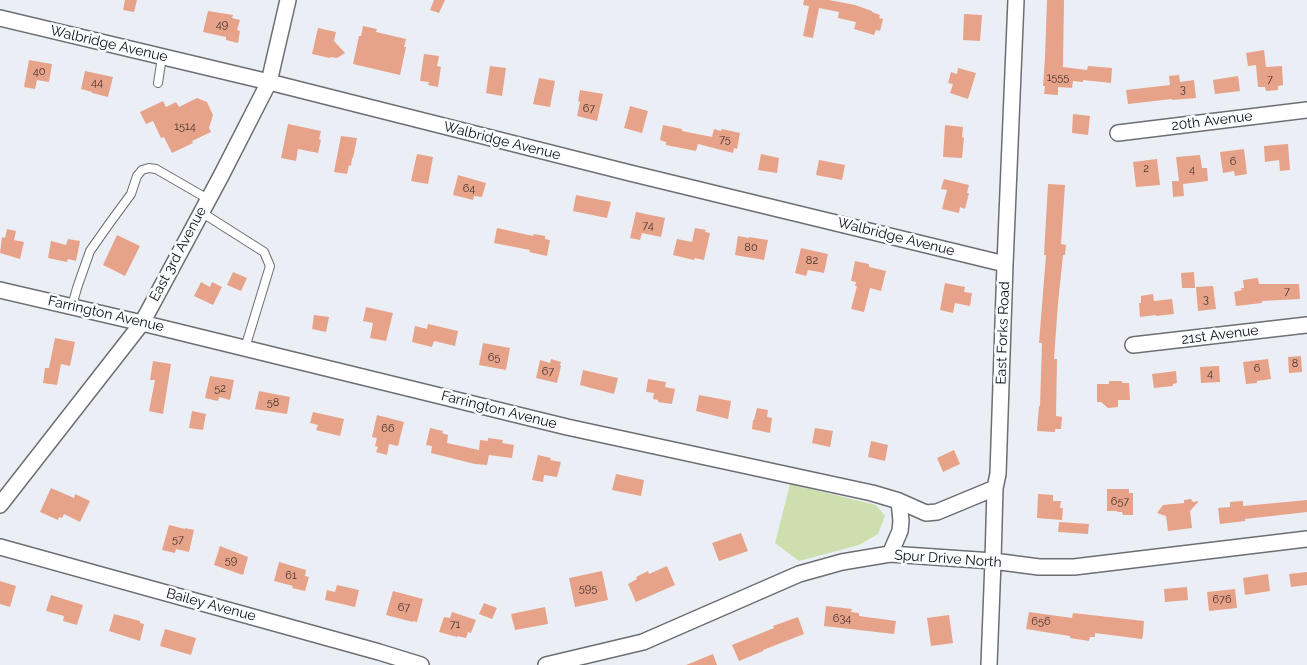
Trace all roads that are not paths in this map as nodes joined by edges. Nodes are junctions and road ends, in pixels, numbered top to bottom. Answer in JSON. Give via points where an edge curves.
{"nodes":[{"id":1,"x":288,"y":0,"type":"edge"},
{"id":2,"x":1016,"y":0,"type":"edge"},
{"id":3,"x":0,"y":18,"type":"edge"},
{"id":4,"x":162,"y":57,"type":"junction"},
{"id":5,"x":269,"y":82,"type":"junction"},
{"id":6,"x":158,"y":83,"type":"dead end"},
{"id":7,"x":1307,"y":110,"type":"edge"},
{"id":8,"x":1118,"y":133,"type":"dead end"},
{"id":9,"x":205,"y":206,"type":"junction"},
{"id":10,"x":1005,"y":264,"type":"junction"},
{"id":11,"x":0,"y":290,"type":"edge"},
{"id":12,"x":72,"y":306,"type":"junction"},
{"id":13,"x":142,"y":323,"type":"junction"},
{"id":14,"x":1307,"y":325,"type":"edge"},
{"id":15,"x":1133,"y":345,"type":"dead end"},
{"id":16,"x":245,"y":348,"type":"junction"},
{"id":17,"x":995,"y":488,"type":"junction"},
{"id":18,"x":899,"y":501,"type":"junction"},
{"id":19,"x":0,"y":505,"type":"edge"},
{"id":20,"x":926,"y":513,"type":"junction"},
{"id":21,"x":900,"y":531,"type":"junction"},
{"id":22,"x":1307,"y":539,"type":"edge"},
{"id":23,"x":0,"y":547,"type":"edge"},
{"id":24,"x":890,"y":554,"type":"junction"},
{"id":25,"x":993,"y":561,"type":"junction"},
{"id":26,"x":420,"y":665,"type":"edge"},
{"id":27,"x":546,"y":665,"type":"edge"},
{"id":28,"x":989,"y":665,"type":"edge"}],
"edges":[{"from":1,"to":5,"type":"street","name":"East 3rd Avenue"},
{"from":2,"to":10,"type":"street","name":"East Forks Road"},
{"from":3,"to":4,"type":"street","name":"Walbridge Avenue"},
{"from":4,"to":5,"type":"street","name":"Walbridge Avenue"},
{"from":4,"to":6,"type":"lane"},
{"from":5,"to":9,"type":"street","name":"East 3rd Avenue"},
{"from":5,"to":10,"type":"street","name":"Walbridge Avenue"},
{"from":7,"to":8,"type":"street","name":"20th Avenue"},
{"from":9,"to":12,"type":"lane","via":[[156,169],[142,170],[131,194],[90,251]]},
{"from":9,"to":13,"type":"street","name":"East 3rd Avenue"},
{"from":9,"to":16,"type":"lane","via":[[264,252],[270,266]]},
{"from":10,"to":17,"type":"street","name":"East Forks Road"},
{"from":11,"to":12,"type":"street","name":"Farrington Avenue"},
{"from":12,"to":13,"type":"street","name":"Farrington Avenue"},
{"from":13,"to":16,"type":"street","name":"Farrington Avenue"},
{"from":13,"to":19,"type":"street","name":"East 3rd Avenue"},
{"from":14,"to":15,"type":"street","name":"21st Avenue"},
{"from":16,"to":18,"type":"street","name":"Farrington Avenue","via":[[567,427]]},
{"from":17,"to":20,"type":"street","via":[[937,512]]},
{"from":17,"to":25,"type":"street","name":"East Forks Road"},
{"from":18,"to":20,"type":"street","name":"Farrington Avenue"},
{"from":18,"to":21,"type":"street"},
{"from":20,"to":21,"type":"street"},
{"from":21,"to":24,"type":"street"},
{"from":22,"to":25,"type":"street","name":"Spur Drive North","via":[[1074,567],[1039,567]]},
{"from":23,"to":26,"type":"street","name":"Bailey Avenue"},
{"from":24,"to":25,"type":"street","name":"Spur Drive North"},
{"from":24,"to":27,"type":"street","name":"Spur Drive North","via":[[799,574],[643,642]]},
{"from":25,"to":28,"type":"street","name":"East Forks Road"}]}
